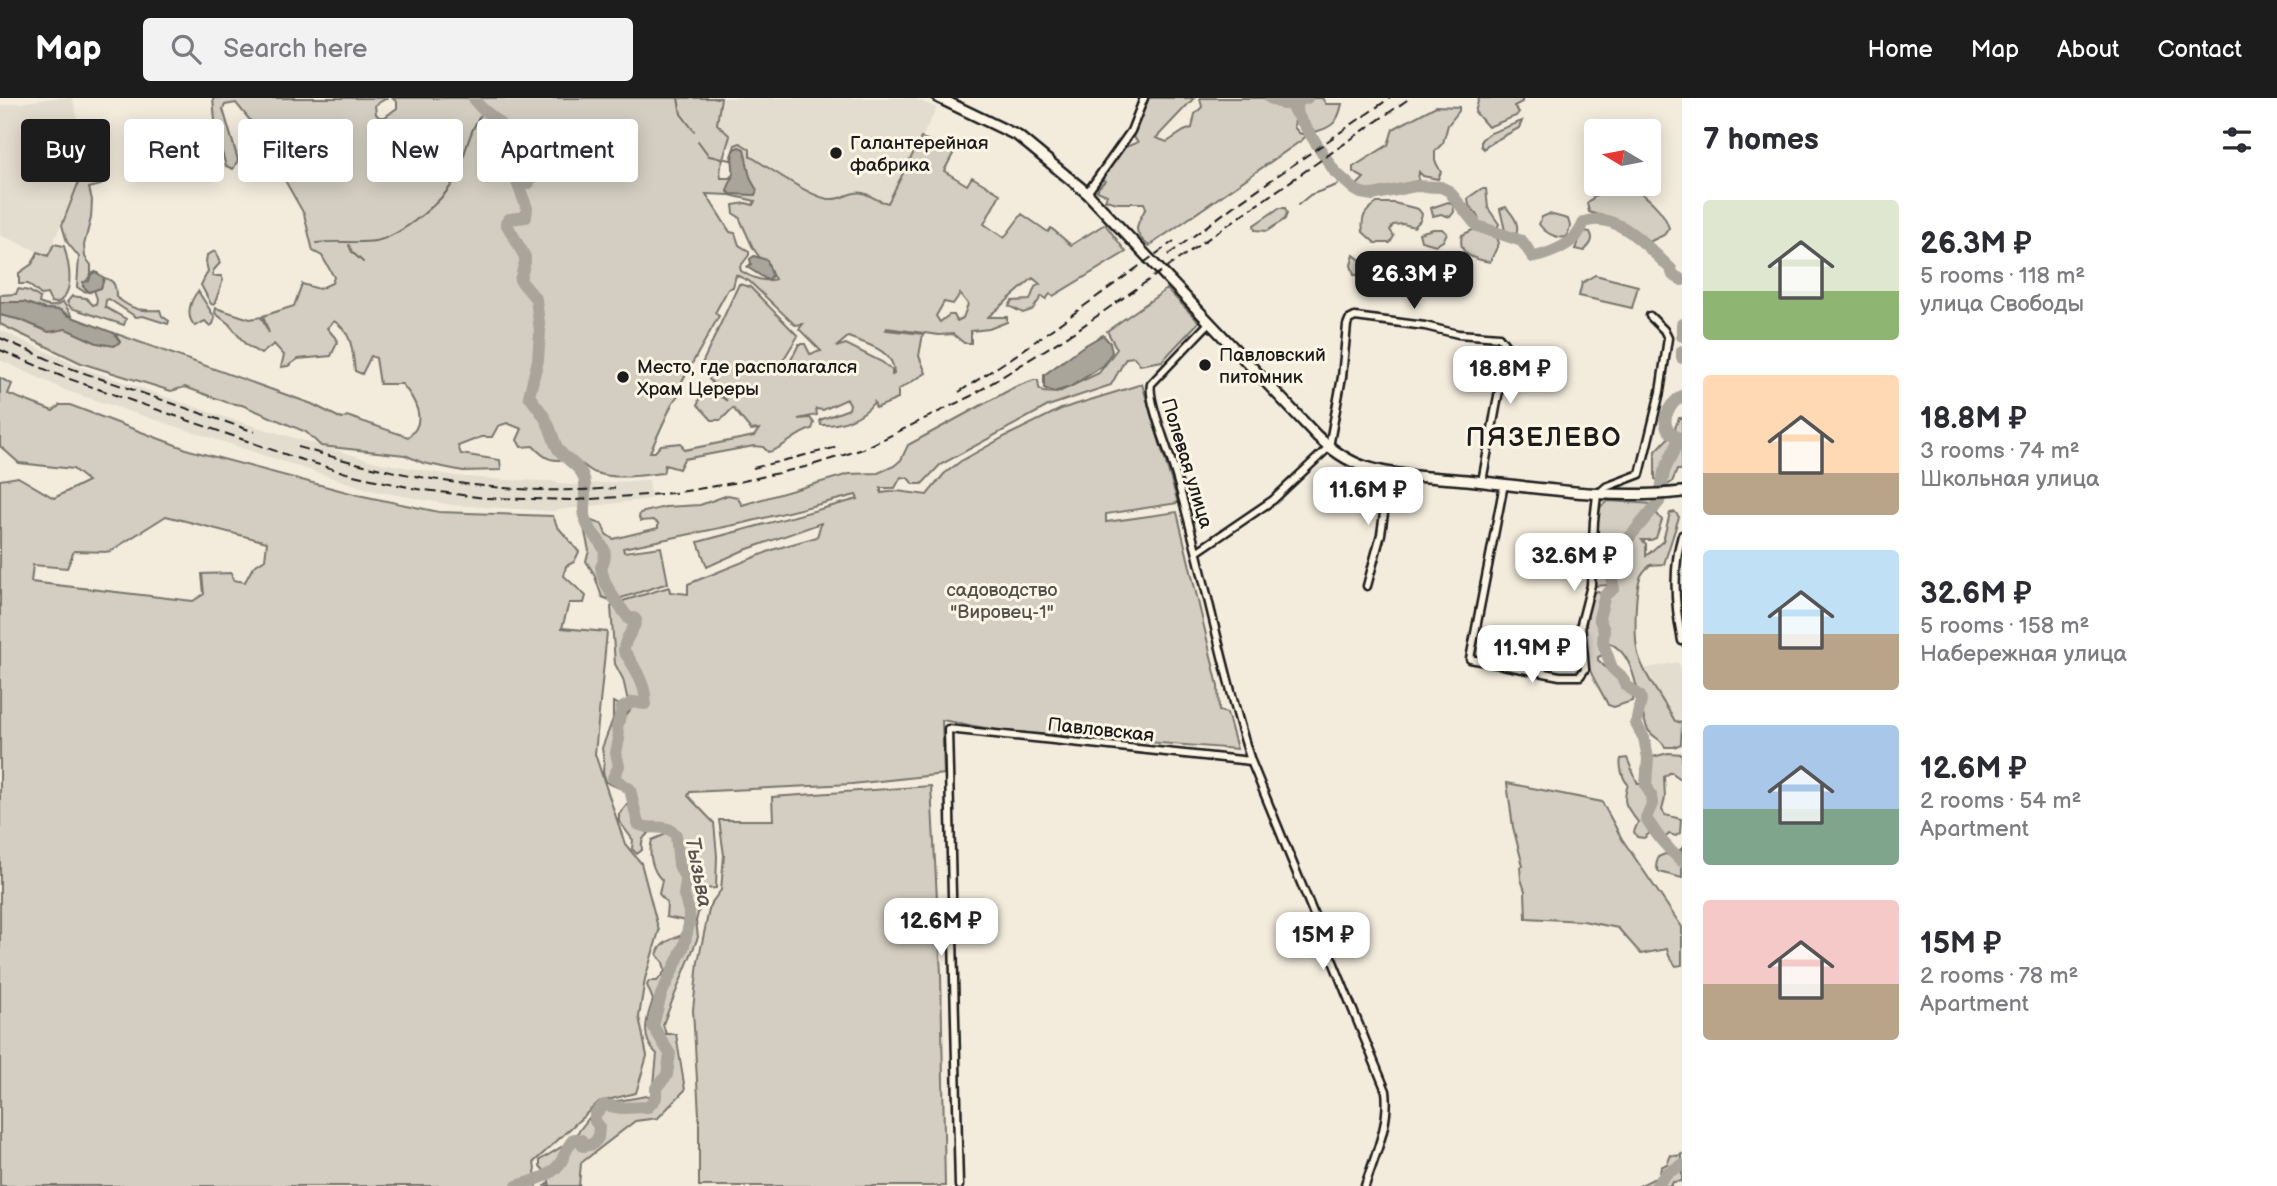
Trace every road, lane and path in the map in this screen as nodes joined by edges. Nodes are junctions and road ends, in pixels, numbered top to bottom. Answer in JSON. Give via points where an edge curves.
{"nodes":[{"id":1,"x":939,"y":98,"type":"edge"},
{"id":2,"x":1144,"y":98,"type":"edge"},
{"id":3,"x":1087,"y":193,"type":"junction"},
{"id":4,"x":1650,"y":316,"type":"dead end"},
{"id":5,"x":1210,"y":322,"type":"junction"},
{"id":6,"x":1329,"y":447,"type":"junction"},
{"id":7,"x":1390,"y":472,"type":"junction"},
{"id":8,"x":1482,"y":482,"type":"junction"},
{"id":9,"x":1504,"y":484,"type":"junction"},
{"id":10,"x":1682,"y":492,"type":"edge"},
{"id":11,"x":1597,"y":495,"type":"junction"},
{"id":12,"x":1682,"y":535,"type":"edge"},
{"id":13,"x":1198,"y":551,"type":"junction"},
{"id":14,"x":1367,"y":586,"type":"dead end"},
{"id":15,"x":1682,"y":641,"type":"edge"},
{"id":16,"x":1251,"y":761,"type":"junction"},
{"id":17,"x":959,"y":1186,"type":"edge"},
{"id":18,"x":1364,"y":1186,"type":"edge"}],
"edges":[{"from":1,"to":3,"type":"main road","via":[[1018,136]]},
{"from":2,"to":3,"type":"street","via":[[1130,131]]},
{"from":3,"to":5,"type":"main road"},
{"from":4,"to":11,"type":"street","via":[[1668,338],[1640,474]]},
{"from":5,"to":6,"type":"main road"},
{"from":5,"to":13,"type":"street","name":"Полевая улица","via":[[1150,390]]},
{"from":6,"to":7,"type":"main road","via":[[1353,462]]},
{"from":6,"to":8,"type":"street","via":[[1349,320],[1355,317],[1500,337],[1506,346]]},
{"from":6,"to":13,"type":"street","via":[[1273,500]]},
{"from":7,"to":8,"type":"main road"},
{"from":7,"to":14,"type":"street"},
{"from":8,"to":9,"type":"main road"},
{"from":9,"to":11,"type":"main road"},
{"from":9,"to":11,"type":"street","via":[[1470,660],[1560,676],[1580,676],[1585,668],[1581,624],[1591,585]]},
{"from":10,"to":11,"type":"main road"},
{"from":12,"to":15,"type":"street","via":[[1676,574]]},
{"from":13,"to":16,"type":"street"},
{"from":16,"to":17,"type":"street","name":"Павловская","via":[[948,729]]},
{"from":16,"to":18,"type":"street","via":[[1386,1091],[1384,1129]]}]}
